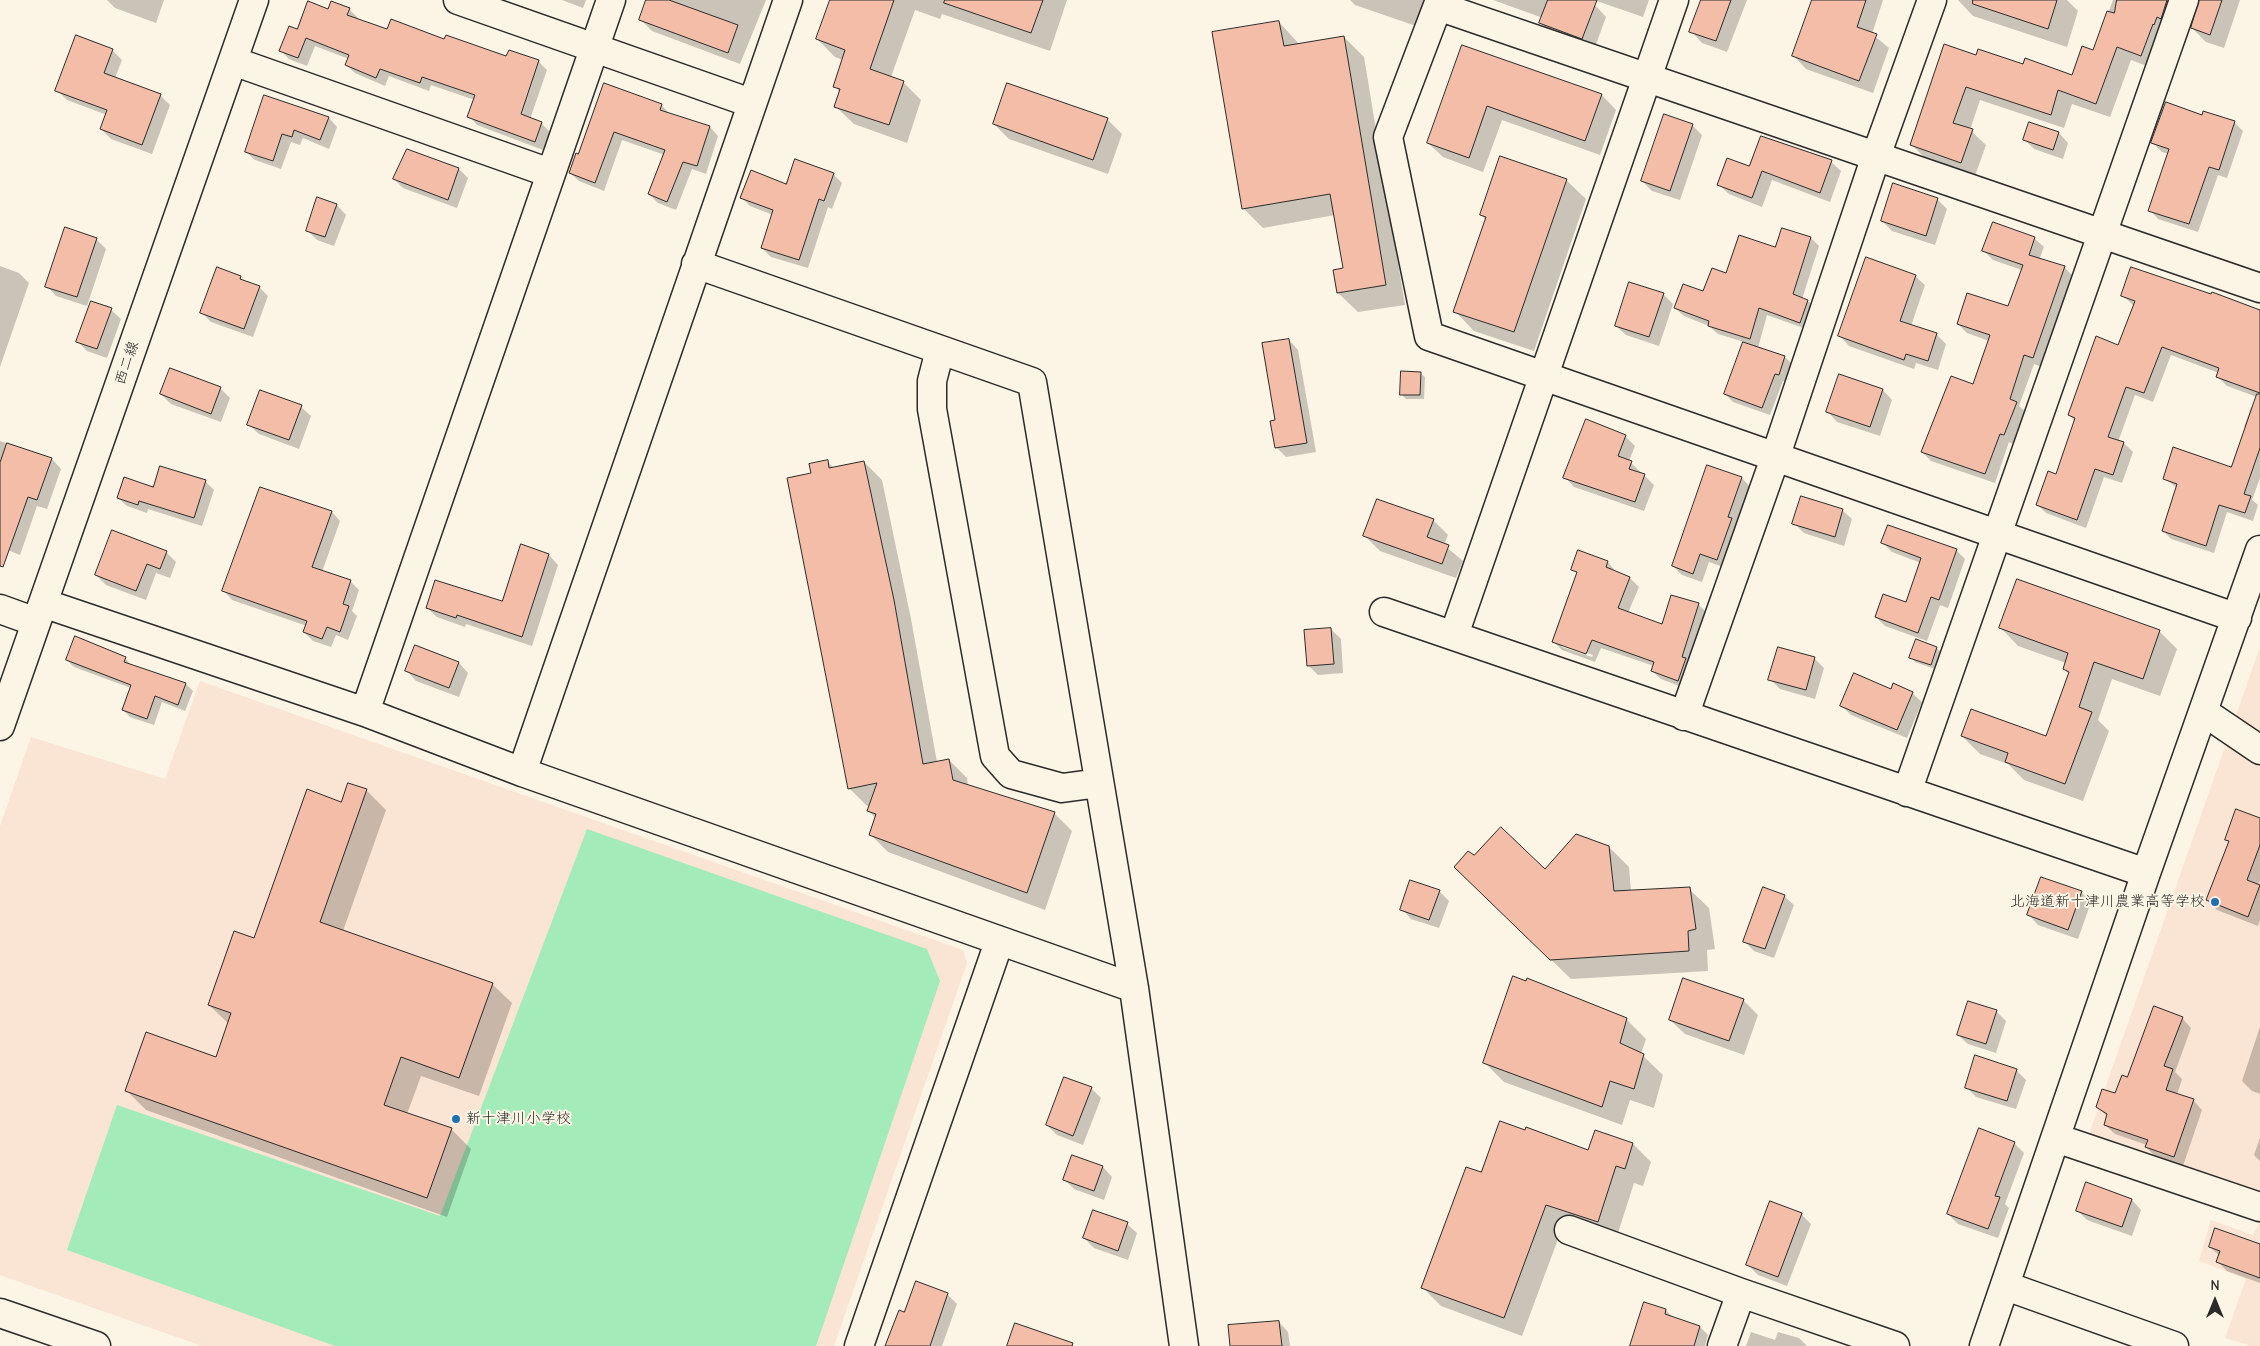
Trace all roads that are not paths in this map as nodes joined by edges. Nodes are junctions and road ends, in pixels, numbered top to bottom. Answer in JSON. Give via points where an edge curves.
{"nodes":[{"id":1,"x":254,"y":0,"type":"edge"},
{"id":2,"x":458,"y":0,"type":"edge"},
{"id":3,"x":610,"y":0,"type":"edge"},
{"id":4,"x":788,"y":0,"type":"edge"},
{"id":5,"x":1674,"y":0,"type":"edge"},
{"id":6,"x":1932,"y":0,"type":"edge"},
{"id":7,"x":2184,"y":0,"type":"edge"},
{"id":8,"x":1439,"y":3,"type":"edge"},
{"id":9,"x":593,"y":49,"type":"junction"},
{"id":10,"x":233,"y":61,"type":"junction"},
{"id":11,"x":1646,"y":78,"type":"junction"},
{"id":12,"x":751,"y":102,"type":"junction"},
{"id":13,"x":1876,"y":156,"type":"junction"},
{"id":14,"x":550,"y":173,"type":"junction"},
{"id":15,"x":2100,"y":235,"type":"junction"},
{"id":16,"x":696,"y":264,"type":"junction"},
{"id":17,"x":2260,"y":288,"type":"edge"},
{"id":18,"x":940,"y":350,"type":"junction"},
{"id":19,"x":1542,"y":376,"type":"junction"},
{"id":20,"x":1775,"y":458,"type":"junction"},
{"id":21,"x":1996,"y":534,"type":"junction"},
{"id":22,"x":2260,"y":550,"type":"edge"},
{"id":23,"x":0,"y":609,"type":"edge"},
{"id":24,"x":40,"y":612,"type":"junction"},
{"id":25,"x":1384,"y":612,"type":"dead end"},
{"id":26,"x":2237,"y":618,"type":"junction"},
{"id":27,"x":1454,"y":635,"type":"junction"},
{"id":28,"x":365,"y":712,"type":"junction"},
{"id":29,"x":2204,"y":712,"type":"junction"},
{"id":30,"x":1684,"y":716,"type":"junction"},
{"id":31,"x":0,"y":726,"type":"edge"},
{"id":32,"x":2260,"y":750,"type":"edge"},
{"id":33,"x":522,"y":772,"type":"junction"},
{"id":34,"x":1099,"y":782,"type":"junction"},
{"id":35,"x":1907,"y":792,"type":"junction"},
{"id":36,"x":2146,"y":874,"type":"junction"},
{"id":37,"x":998,"y":942,"type":"junction"},
{"id":38,"x":1134,"y":988,"type":"junction"},
{"id":39,"x":2056,"y":1138,"type":"junction"},
{"id":40,"x":2260,"y":1207,"type":"edge"},
{"id":41,"x":1569,"y":1230,"type":"dead end"},
{"id":42,"x":2006,"y":1286,"type":"junction"},
{"id":43,"x":1741,"y":1293,"type":"junction"},
{"id":44,"x":0,"y":1313,"type":"edge"},
{"id":45,"x":96,"y":1346,"type":"edge"},
{"id":46,"x":859,"y":1346,"type":"edge"},
{"id":47,"x":1184,"y":1346,"type":"edge"},
{"id":48,"x":1722,"y":1346,"type":"edge"},
{"id":49,"x":1895,"y":1346,"type":"edge"},
{"id":50,"x":1984,"y":1346,"type":"edge"},
{"id":51,"x":2174,"y":1346,"type":"edge"}],
"edges":[{"from":1,"to":10,"type":"street","name":"西二線"},
{"from":2,"to":9,"type":"street"},
{"from":3,"to":9,"type":"street"},
{"from":4,"to":12,"type":"street"},
{"from":5,"to":11,"type":"street"},
{"from":6,"to":13,"type":"street"},
{"from":7,"to":15,"type":"street"},
{"from":8,"to":11,"type":"street"},
{"from":8,"to":19,"type":"street","via":[[1388,137],[1429,336]]},
{"from":9,"to":12,"type":"street"},
{"from":9,"to":14,"type":"street"},
{"from":10,"to":14,"type":"street"},
{"from":10,"to":24,"type":"street","name":"西二線"},
{"from":11,"to":13,"type":"street"},
{"from":11,"to":19,"type":"street"},
{"from":12,"to":16,"type":"street"},
{"from":13,"to":15,"type":"street"},
{"from":13,"to":20,"type":"street"},
{"from":14,"to":28,"type":"street"},
{"from":15,"to":17,"type":"street"},
{"from":15,"to":21,"type":"street"},
{"from":16,"to":18,"type":"street"},
{"from":16,"to":33,"type":"street"},
{"from":18,"to":34,"type":"street","via":[[1032,382]]},
{"from":18,"to":34,"type":"street","via":[[932,381],[932,409],[995,756],[1011,774],[1062,788]]},
{"from":19,"to":20,"type":"street"},
{"from":19,"to":27,"type":"street"},
{"from":20,"to":21,"type":"street"},
{"from":20,"to":30,"type":"street"},
{"from":21,"to":26,"type":"street"},
{"from":21,"to":35,"type":"street"},
{"from":22,"to":26,"type":"street"},
{"from":23,"to":24,"type":"street"},
{"from":24,"to":28,"type":"street"},
{"from":24,"to":31,"type":"street","name":"西二線"},
{"from":25,"to":27,"type":"street"},
{"from":26,"to":29,"type":"street"},
{"from":27,"to":30,"type":"street"},
{"from":28,"to":33,"type":"street"},
{"from":29,"to":32,"type":"street"},
{"from":29,"to":36,"type":"street"},
{"from":30,"to":35,"type":"street"},
{"from":33,"to":37,"type":"street"},
{"from":34,"to":38,"type":"street"},
{"from":35,"to":36,"type":"street"},
{"from":36,"to":39,"type":"street"},
{"from":37,"to":38,"type":"street"},
{"from":37,"to":46,"type":"street"},
{"from":38,"to":47,"type":"street"},
{"from":39,"to":40,"type":"street"},
{"from":39,"to":42,"type":"street"},
{"from":41,"to":43,"type":"street"},
{"from":42,"to":50,"type":"street"},
{"from":42,"to":51,"type":"street"},
{"from":43,"to":48,"type":"street"},
{"from":43,"to":49,"type":"street"},
{"from":44,"to":45,"type":"street"}]}
